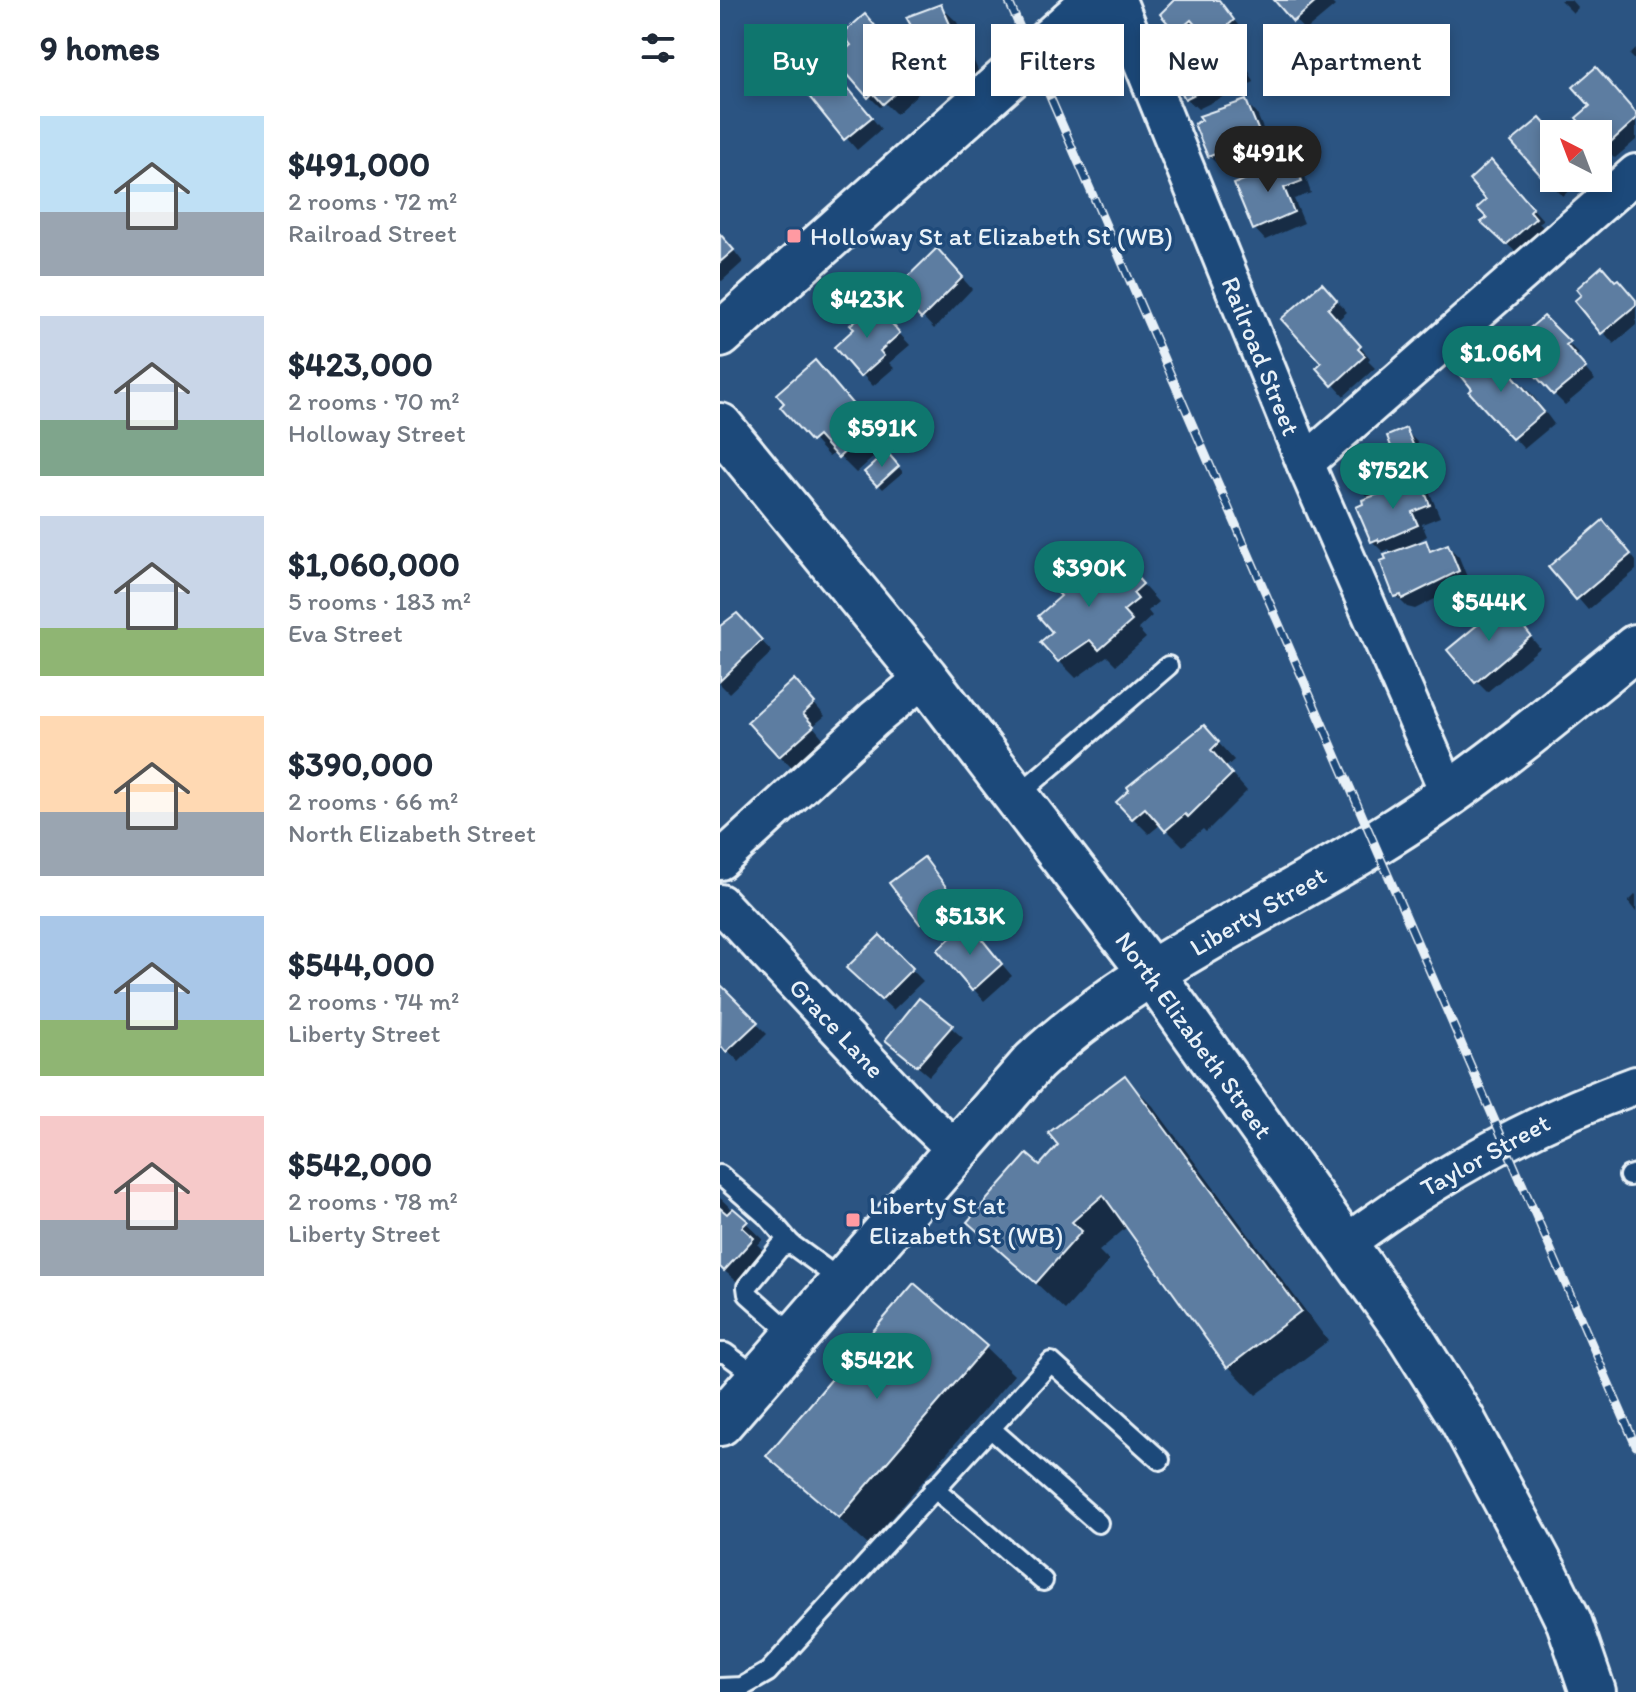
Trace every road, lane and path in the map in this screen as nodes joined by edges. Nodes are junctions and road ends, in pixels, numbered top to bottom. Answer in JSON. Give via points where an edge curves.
{"nodes":[{"id":1,"x":1117,"y":0,"type":"edge"},
{"id":2,"x":1083,"y":11,"type":"edge"},
{"id":3,"x":1636,"y":173,"type":"edge"},
{"id":4,"x":720,"y":335,"type":"edge"},
{"id":5,"x":720,"y":426,"type":"edge"},
{"id":6,"x":1305,"y":463,"type":"junction"},
{"id":7,"x":1636,"y":647,"type":"edge"},
{"id":8,"x":1168,"y":666,"type":"dead end"},
{"id":9,"x":925,"y":677,"type":"junction"},
{"id":10,"x":1450,"y":796,"type":"junction"},
{"id":11,"x":1016,"y":797,"type":"junction"},
{"id":12,"x":720,"y":861,"type":"edge"},
{"id":13,"x":720,"y":903,"type":"edge"},
{"id":14,"x":1152,"y":974,"type":"junction"},
{"id":15,"x":1636,"y":1085,"type":"edge"},
{"id":16,"x":957,"y":1151,"type":"junction"},
{"id":17,"x":720,"y":1175,"type":"edge"},
{"id":18,"x":791,"y":1244,"type":"junction"},
{"id":19,"x":1344,"y":1245,"type":"junction"},
{"id":20,"x":843,"y":1281,"type":"junction"},
{"id":21,"x":795,"y":1336,"type":"junction"},
{"id":22,"x":720,"y":1353,"type":"edge"},
{"id":23,"x":759,"y":1378,"type":"junction"},
{"id":24,"x":720,"y":1423,"type":"edge"},
{"id":25,"x":990,"y":1428,"type":"junction"},
{"id":26,"x":1160,"y":1460,"type":"dead end"},
{"id":27,"x":934,"y":1488,"type":"junction"},
{"id":28,"x":1098,"y":1523,"type":"dead end"},
{"id":29,"x":1043,"y":1581,"type":"dead end"},
{"id":30,"x":720,"y":1688,"type":"edge"},
{"id":31,"x":1593,"y":1692,"type":"edge"}],
"edges":[{"from":1,"to":6,"type":"street","name":"Railroad Street"},
{"from":2,"to":4,"type":"main road","bridge":true},
{"from":3,"to":6,"type":"street"},
{"from":5,"to":9,"type":"main road","name":"North Elizabeth Street"},
{"from":6,"to":10,"type":"street","name":"Railroad Street"},
{"from":7,"to":10,"type":"main road","name":"Liberty Street"},
{"from":8,"to":11,"type":"lane"},
{"from":9,"to":11,"type":"main road","name":"North Elizabeth Street"},
{"from":9,"to":12,"type":"street"},
{"from":10,"to":14,"type":"main road","name":"Liberty Street"},
{"from":11,"to":14,"type":"main road","name":"North Elizabeth Street"},
{"from":13,"to":16,"type":"street","name":"Grace Lane"},
{"from":14,"to":16,"type":"main road","name":"Liberty Street","via":[[1073,1025]]},
{"from":14,"to":19,"type":"main road","name":"North Elizabeth Street"},
{"from":15,"to":19,"type":"street","name":"Taylor Street","via":[[1525,1129],[1401,1202]]},
{"from":16,"to":20,"type":"main road","name":"Liberty Street"},
{"from":17,"to":18,"type":"lane"},
{"from":18,"to":20,"type":"lane"},
{"from":18,"to":21,"type":"lane","via":[[780,1247],[747,1287],[748,1294]]},
{"from":19,"to":31,"type":"main road","name":"North Elizabeth Street","via":[[1462,1419],[1563,1610]]},
{"from":20,"to":21,"type":"main road","name":"Liberty Street"},
{"from":21,"to":23,"type":"main road","name":"Liberty Street"},
{"from":22,"to":23,"type":"lane"},
{"from":23,"to":24,"type":"main road","name":"Liberty Street"},
{"from":25,"to":26,"type":"lane","via":[[1051,1362]]},
{"from":25,"to":27,"type":"lane"},
{"from":25,"to":28,"type":"lane"},
{"from":27,"to":29,"type":"lane"},
{"from":27,"to":30,"type":"lane","via":[[768,1672],[742,1687]]}]}
